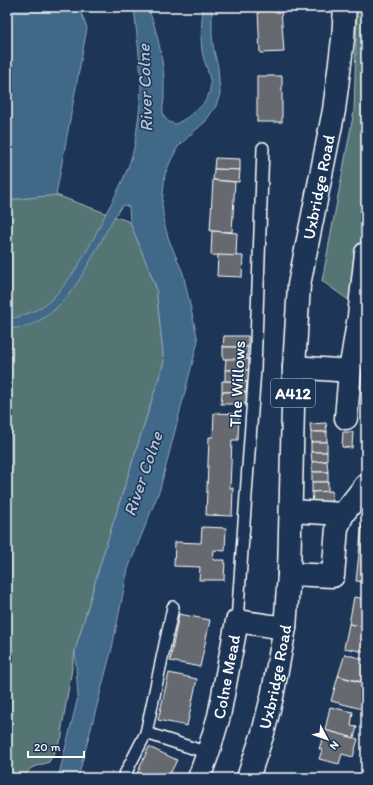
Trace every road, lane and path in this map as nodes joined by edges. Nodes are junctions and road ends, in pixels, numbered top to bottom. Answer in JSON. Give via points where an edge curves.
{"nodes":[{"id":1,"x":345,"y":7,"type":"edge"},
{"id":2,"x":263,"y":148,"type":"dead end"},
{"id":3,"x":366,"y":253,"type":"edge"},
{"id":4,"x":294,"y":367,"type":"junction"},
{"id":5,"x":350,"y":371,"type":"junction"},
{"id":6,"x":346,"y":418,"type":"dead end"},
{"id":7,"x":365,"y":486,"type":"dead end"},
{"id":8,"x":291,"y":511,"type":"junction"},
{"id":9,"x":343,"y":514,"type":"junction"},
{"id":10,"x":289,"y":574,"type":"junction"},
{"id":11,"x":174,"y":607,"type":"dead end"},
{"id":12,"x":237,"y":621,"type":"junction"},
{"id":13,"x":285,"y":628,"type":"junction"},
{"id":14,"x":146,"y":733,"type":"junction"},
{"id":15,"x":208,"y":753,"type":"junction"},
{"id":16,"x":123,"y":778,"type":"edge"},
{"id":17,"x":199,"y":778,"type":"edge"},
{"id":18,"x":248,"y":778,"type":"edge"}],
"edges":[{"from":1,"to":4,"type":"main road","name":"Uxbridge Road","number":"A412","via":[[334,110],[300,285]]},
{"from":2,"to":12,"type":"lane","name":"The Willows","via":[[255,369]]},
{"from":3,"to":5,"type":"main road"},
{"from":4,"to":5,"type":"main road"},
{"from":4,"to":8,"type":"main road","name":"Uxbridge Road","number":"A412"},
{"from":5,"to":6,"type":"main road"},
{"from":7,"to":9,"type":"main road"},
{"from":8,"to":9,"type":"main road"},
{"from":8,"to":10,"type":"main road","name":"Uxbridge Road","number":"A412"},
{"from":9,"to":10,"type":"main road","via":[[337,528],[333,576]]},
{"from":10,"to":13,"type":"main road","name":"Uxbridge Road","number":"A412"},
{"from":11,"to":14,"type":"lane"},
{"from":12,"to":13,"type":"main road","name":"Colne Mead"},
{"from":12,"to":15,"type":"main road","name":"Colne Mead","via":[[219,716]]},
{"from":13,"to":18,"type":"main road","name":"Uxbridge Road","number":"A412","via":[[272,697]]},
{"from":14,"to":15,"type":"lane"},
{"from":14,"to":16,"type":"lane"},
{"from":15,"to":17,"type":"main road","name":"Colne Mead"}]}
